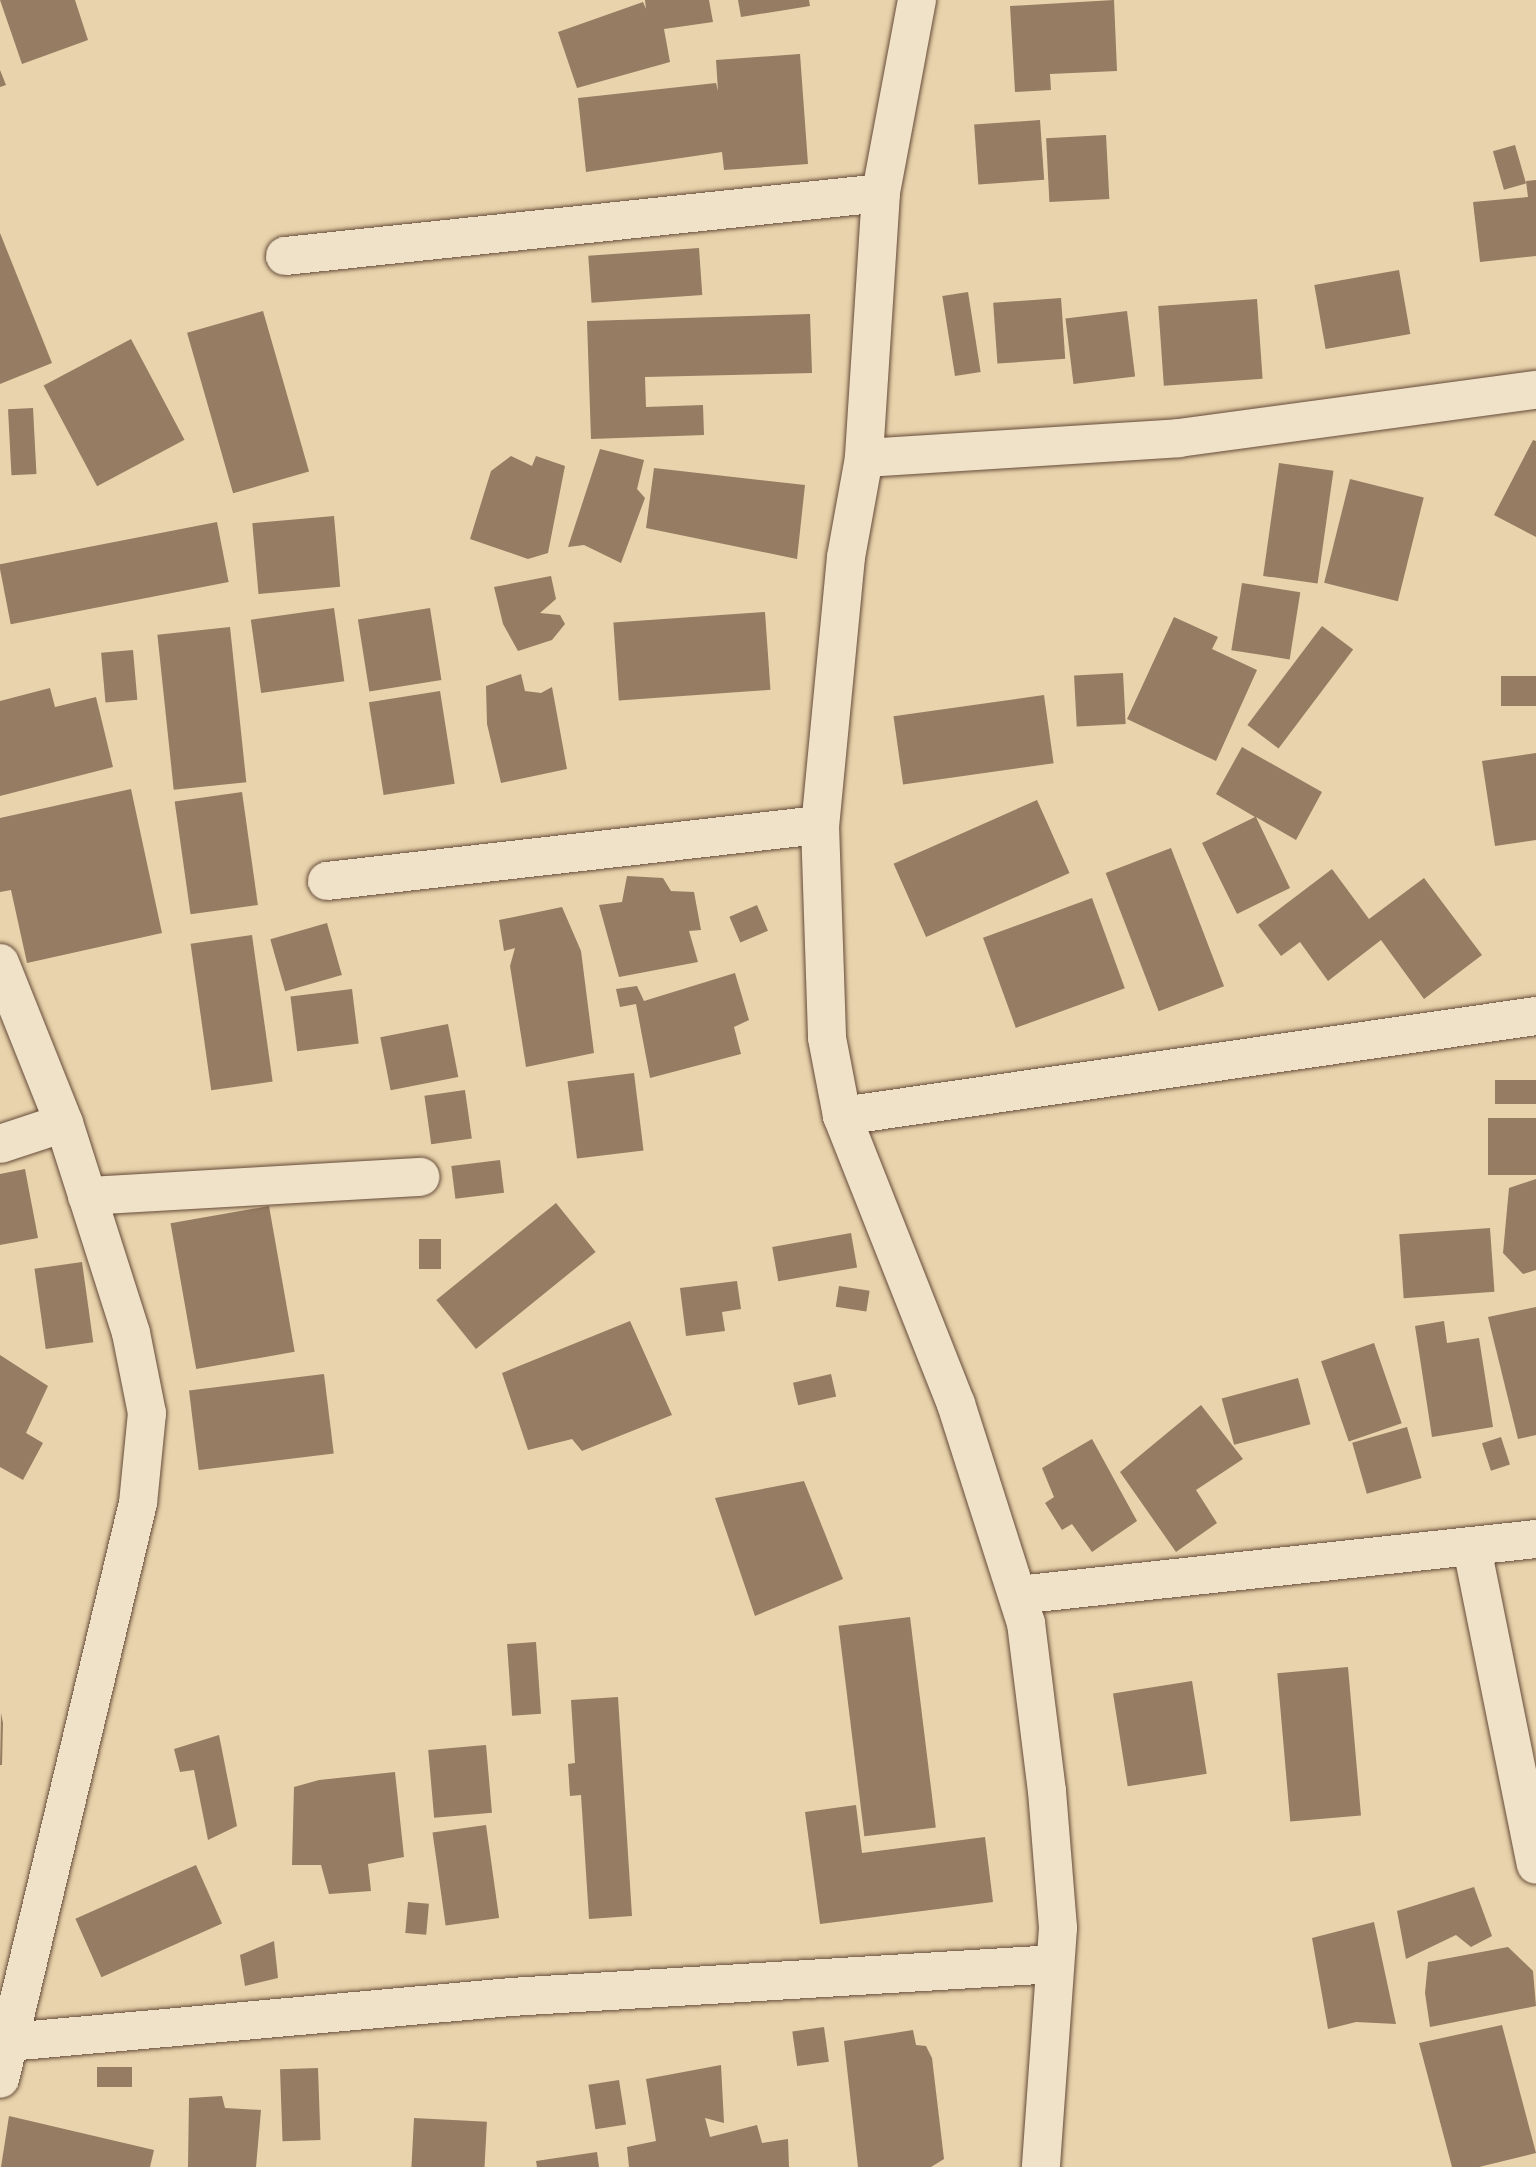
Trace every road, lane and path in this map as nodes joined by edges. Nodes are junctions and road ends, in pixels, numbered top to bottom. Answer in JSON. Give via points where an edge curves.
{"nodes":[{"id":1,"x":917,"y":0,"type":"edge"},
{"id":2,"x":881,"y":192,"type":"junction"},
{"id":3,"x":285,"y":256,"type":"dead end"},
{"id":4,"x":1536,"y":390,"type":"edge"},
{"id":5,"x":864,"y":458,"type":"junction"},
{"id":6,"x":820,"y":825,"type":"junction"},
{"id":7,"x":327,"y":881,"type":"dead end"},
{"id":8,"x":0,"y":962,"type":"edge"},
{"id":9,"x":1536,"y":1016,"type":"edge"},
{"id":10,"x":842,"y":1116,"type":"junction"},
{"id":11,"x":64,"y":1123,"type":"junction"},
{"id":12,"x":0,"y":1144,"type":"edge"},
{"id":13,"x":419,"y":1177,"type":"dead end"},
{"id":14,"x":87,"y":1196,"type":"junction"},
{"id":15,"x":1536,"y":1539,"type":"edge"},
{"id":16,"x":1472,"y":1548,"type":"junction"},
{"id":17,"x":1018,"y":1595,"type":"junction"},
{"id":18,"x":1536,"y":1866,"type":"edge"},
{"id":19,"x":1055,"y":1965,"type":"junction"},
{"id":20,"x":9,"y":2042,"type":"junction"},
{"id":21,"x":0,"y":2079,"type":"edge"},
{"id":22,"x":1041,"y":2167,"type":"edge"}],
"edges":[{"from":1,"to":2,"type":"street"},
{"from":2,"to":3,"type":"street"},
{"from":2,"to":5,"type":"street"},
{"from":4,"to":5,"type":"street","via":[[1179,438]]},
{"from":5,"to":6,"type":"street","via":[[846,557]]},
{"from":6,"to":7,"type":"street"},
{"from":6,"to":10,"type":"street","via":[[827,1038]]},
{"from":8,"to":11,"type":"street"},
{"from":9,"to":10,"type":"street"},
{"from":10,"to":17,"type":"street","via":[[956,1404]]},
{"from":11,"to":12,"type":"street"},
{"from":11,"to":14,"type":"street"},
{"from":13,"to":14,"type":"street"},
{"from":14,"to":20,"type":"street","via":[[131,1333],[147,1413],[138,1503]]},
{"from":15,"to":16,"type":"street"},
{"from":16,"to":17,"type":"street"},
{"from":16,"to":18,"type":"street"},
{"from":17,"to":19,"type":"street","via":[[1026,1623],[1047,1791],[1058,1928]]},
{"from":19,"to":20,"type":"street","via":[[511,1997]]},
{"from":19,"to":22,"type":"street"},
{"from":20,"to":21,"type":"street"}]}
